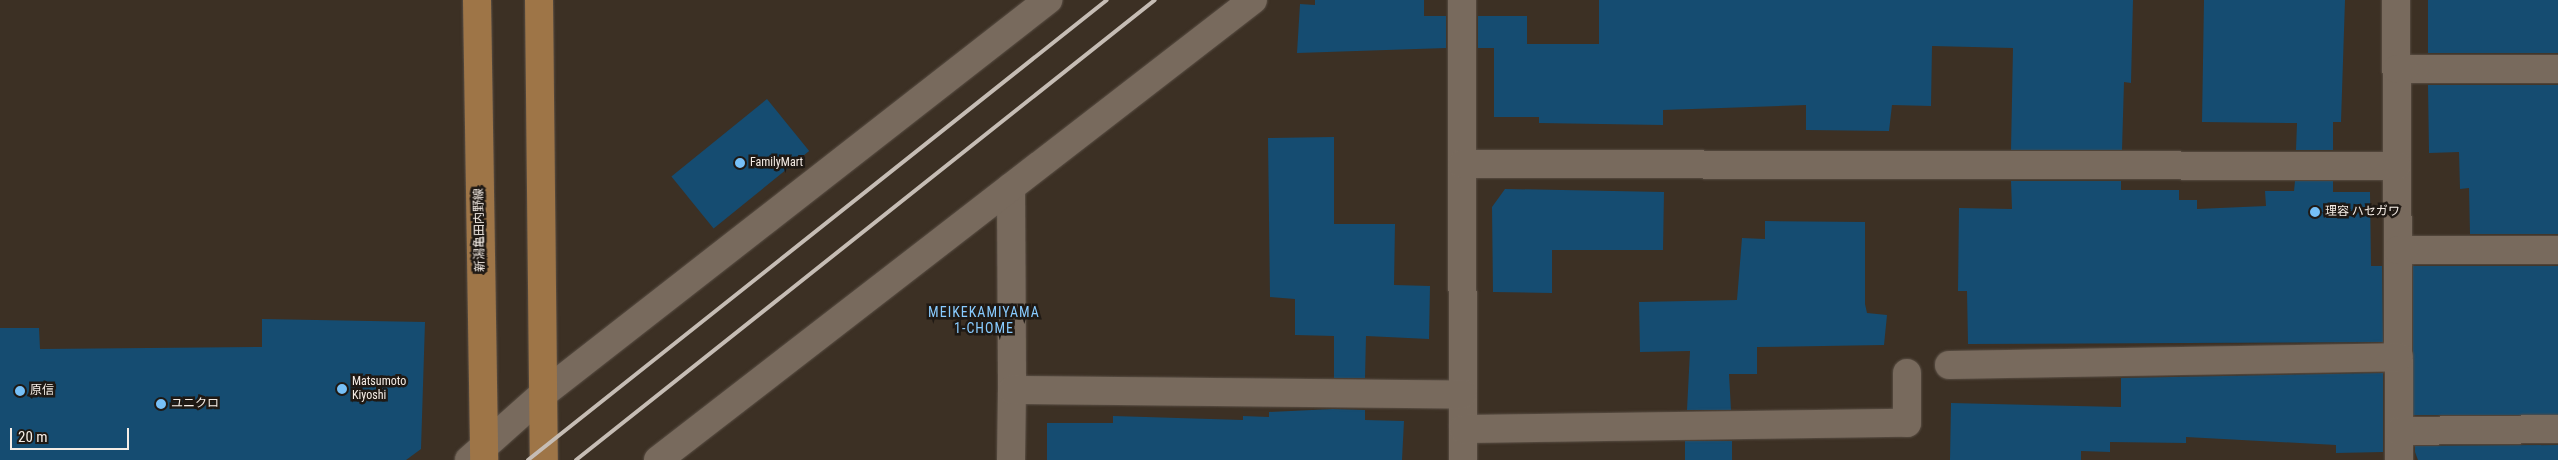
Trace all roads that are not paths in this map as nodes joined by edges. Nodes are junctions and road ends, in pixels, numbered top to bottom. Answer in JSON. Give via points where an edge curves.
{"nodes":[{"id":1,"x":477,"y":0,"type":"edge"},
{"id":2,"x":539,"y":0,"type":"edge"},
{"id":3,"x":1048,"y":0,"type":"edge"},
{"id":4,"x":1253,"y":0,"type":"edge"},
{"id":5,"x":1462,"y":0,"type":"edge"},
{"id":6,"x":2396,"y":0,"type":"edge"},
{"id":7,"x":2397,"y":69,"type":"junction"},
{"id":8,"x":2558,"y":69,"type":"edge"},
{"id":9,"x":1462,"y":164,"type":"junction"},
{"id":10,"x":2397,"y":166,"type":"junction"},
{"id":11,"x":1011,"y":188,"type":"junction"},
{"id":12,"x":2398,"y":250,"type":"junction"},
{"id":13,"x":2558,"y":250,"type":"edge"},
{"id":14,"x":2399,"y":357,"type":"junction"},
{"id":15,"x":1949,"y":365,"type":"dead end"},
{"id":16,"x":1906,"y":373,"type":"dead end"},
{"id":17,"x":1012,"y":390,"type":"junction"},
{"id":18,"x":543,"y":394,"type":"junction"},
{"id":19,"x":1463,"y":396,"type":"junction"},
{"id":20,"x":1463,"y":429,"type":"junction"},
{"id":21,"x":2558,"y":429,"type":"edge"},
{"id":22,"x":2399,"y":431,"type":"junction"},
{"id":23,"x":479,"y":456,"type":"edge"},
{"id":24,"x":544,"y":460,"type":"edge"},
{"id":25,"x":658,"y":460,"type":"edge"},
{"id":26,"x":1011,"y":460,"type":"edge"},
{"id":27,"x":1463,"y":460,"type":"edge"},
{"id":28,"x":2400,"y":460,"type":"edge"}],
"edges":[{"from":1,"to":23,"type":"main road","name":"新潟亀田内野線"},
{"from":2,"to":18,"type":"main road"},
{"from":3,"to":18,"type":"street"},
{"from":4,"to":11,"type":"street"},
{"from":5,"to":9,"type":"street"},
{"from":6,"to":7,"type":"street"},
{"from":7,"to":8,"type":"street"},
{"from":7,"to":10,"type":"street"},
{"from":9,"to":10,"type":"street"},
{"from":9,"to":19,"type":"street"},
{"from":10,"to":12,"type":"street"},
{"from":11,"to":17,"type":"street"},
{"from":11,"to":25,"type":"street"},
{"from":12,"to":13,"type":"street"},
{"from":12,"to":14,"type":"street"},
{"from":14,"to":15,"type":"street"},
{"from":14,"to":22,"type":"street"},
{"from":16,"to":20,"type":"street","via":[[1908,423]]},
{"from":17,"to":19,"type":"street"},
{"from":17,"to":26,"type":"street"},
{"from":18,"to":23,"type":"street"},
{"from":18,"to":24,"type":"main road"},
{"from":19,"to":20,"type":"street"},
{"from":20,"to":27,"type":"street"},
{"from":21,"to":22,"type":"street"},
{"from":22,"to":28,"type":"street"}]}
